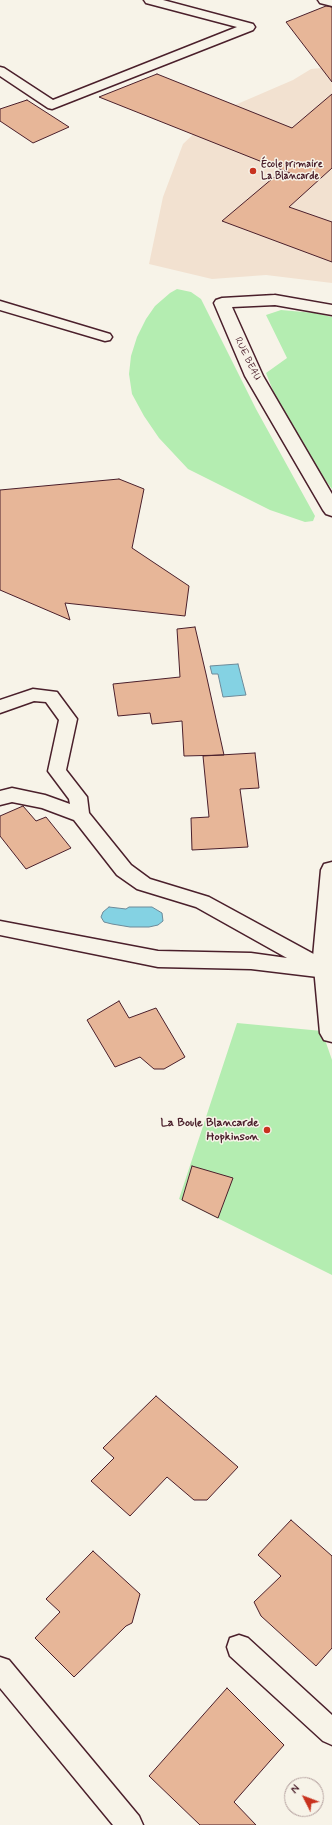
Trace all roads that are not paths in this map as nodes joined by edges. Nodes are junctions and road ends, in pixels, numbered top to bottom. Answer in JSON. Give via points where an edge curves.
{"nodes":[{"id":1,"x":150,"y":0,"type":"edge"},
{"id":2,"x":324,"y":0,"type":"edge"},
{"id":3,"x":332,"y":2,"type":"edge"},
{"id":4,"x":0,"y":72,"type":"edge"},
{"id":5,"x":0,"y":305,"type":"edge"},
{"id":6,"x":332,"y":310,"type":"edge"},
{"id":7,"x":105,"y":337,"type":"dead end"},
{"id":8,"x":332,"y":510,"type":"edge"},
{"id":9,"x":0,"y":707,"type":"edge"},
{"id":10,"x":0,"y":798,"type":"edge"},
{"id":11,"x":80,"y":815,"type":"junction"},
{"id":12,"x":332,"y":870,"type":"edge"},
{"id":13,"x":0,"y":928,"type":"edge"},
{"id":14,"x":326,"y":970,"type":"junction"},
{"id":15,"x":332,"y":1033,"type":"edge"},
{"id":16,"x":239,"y":1647,"type":"dead end"},
{"id":17,"x":0,"y":1669,"type":"edge"},
{"id":18,"x":332,"y":1732,"type":"edge"},
{"id":19,"x":130,"y":1825,"type":"edge"}],
"edges":[{"from":1,"to":4,"type":"lane","via":[[249,27],[52,105]]},
{"from":2,"to":3,"type":"lane"},
{"from":5,"to":7,"type":"lane"},
{"from":6,"to":8,"type":"street","name":"RUE BEAU","via":[[275,300],[222,302],[254,376]]},
{"from":9,"to":11,"type":"lane","via":[[33,695],[50,696],[68,719],[56,771],[78,797]]},
{"from":10,"to":11,"type":"lane","via":[[12,795],[45,802]]},
{"from":11,"to":14,"type":"lane","via":[[124,870],[144,884],[202,902]]},
{"from":12,"to":14,"type":"street","via":[[324,957]]},
{"from":13,"to":14,"type":"lane","via":[[158,959],[251,961]]},
{"from":14,"to":15,"type":"street"},
{"from":16,"to":18,"type":"lane"},
{"from":17,"to":19,"type":"lane"}]}
